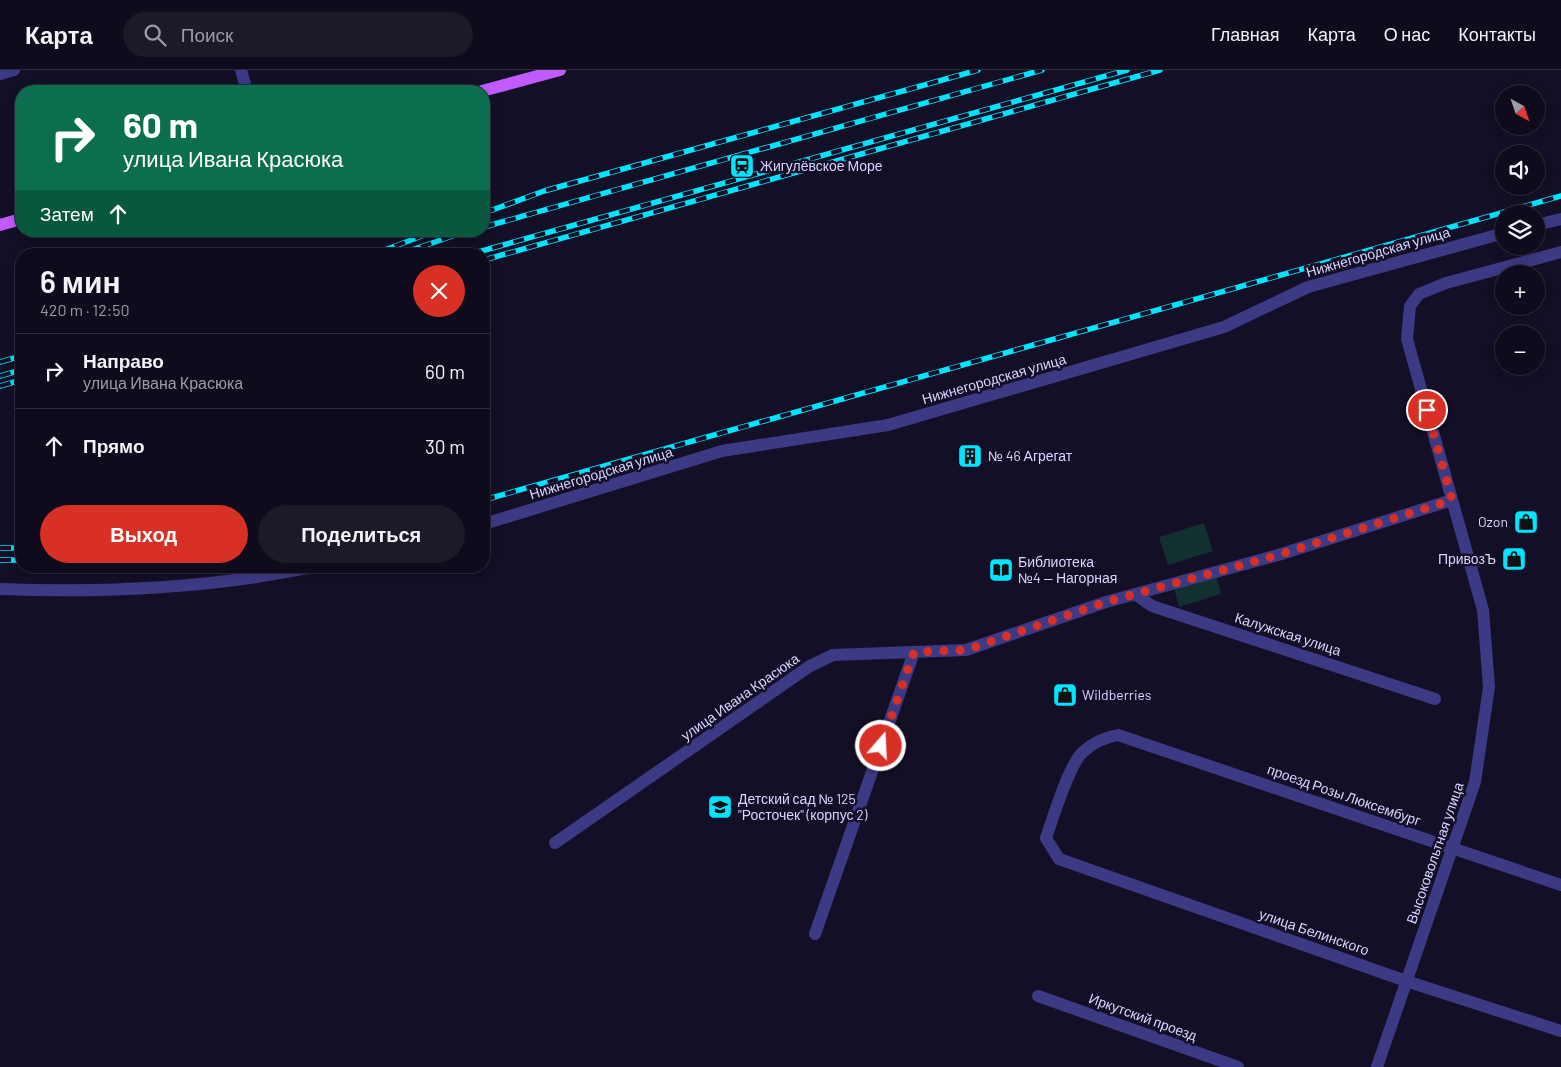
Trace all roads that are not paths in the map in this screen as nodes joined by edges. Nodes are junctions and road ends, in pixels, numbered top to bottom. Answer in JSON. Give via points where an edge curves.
{"nodes":[{"id":1,"x":14,"y":70,"type":"edge"},
{"id":2,"x":241,"y":70,"type":"edge"},
{"id":3,"x":560,"y":70,"type":"edge"},
{"id":4,"x":0,"y":74,"type":"edge"},
{"id":5,"x":245,"y":85,"type":"edge"},
{"id":6,"x":490,"y":89,"type":"edge"},
{"id":7,"x":1561,"y":219,"type":"edge"},
{"id":8,"x":15,"y":221,"type":"edge"},
{"id":9,"x":1545,"y":223,"type":"edge"},
{"id":10,"x":0,"y":225,"type":"edge"},
{"id":11,"x":1495,"y":235,"type":"edge"},
{"id":12,"x":1561,"y":252,"type":"edge"},
{"id":13,"x":1452,"y":500,"type":"junction"},
{"id":14,"x":490,"y":522,"type":"edge"},
{"id":15,"x":271,"y":573,"type":"edge"},
{"id":16,"x":0,"y":589,"type":"edge"},
{"id":17,"x":1135,"y":594,"type":"junction"},
{"id":18,"x":914,"y":652,"type":"junction"},
{"id":19,"x":1435,"y":699,"type":"dead end"},
{"id":20,"x":555,"y":843,"type":"dead end"},
{"id":21,"x":1452,"y":847,"type":"junction"},
{"id":22,"x":1059,"y":859,"type":"joint"},
{"id":23,"x":1561,"y":885,"type":"edge"},
{"id":24,"x":815,"y":934,"type":"dead end"},
{"id":25,"x":1406,"y":981,"type":"junction"},
{"id":26,"x":1038,"y":996,"type":"dead end"},
{"id":27,"x":1561,"y":1030,"type":"edge"},
{"id":28,"x":1238,"y":1067,"type":"edge"},
{"id":29,"x":1377,"y":1067,"type":"edge"}],
"edges":[{"from":1,"to":4,"type":"street"},
{"from":2,"to":5,"type":"street"},
{"from":3,"to":6,"type":"main road"},
{"from":7,"to":9,"type":"street"},
{"from":8,"to":10,"type":"main road"},
{"from":11,"to":14,"type":"street","name":"Нижнегородская улица","via":[[1308,287],[1224,327],[897,422],[722,451]]},
{"from":12,"to":13,"type":"street","name":"Высоковольтная улица","via":[[1446,282],[1419,294],[1410,306],[1407,339]]},
{"from":13,"to":17,"type":"street","name":"улица Ивана Красюка","via":[[1278,555]]},
{"from":13,"to":21,"type":"street","name":"Высоковольтная улица","via":[[1483,610],[1489,687],[1475,782]]},
{"from":15,"to":16,"type":"street","via":[[197,584],[72,592]]},
{"from":17,"to":18,"type":"street","name":"улица Ивана Красюка","via":[[966,650]]},
{"from":17,"to":19,"type":"street","name":"Калужская улица","via":[[1152,606]]},
{"from":18,"to":20,"type":"street","name":"улица Ивана Красюка","via":[[833,655],[810,666]]},
{"from":18,"to":24,"type":"street"},
{"from":21,"to":22,"type":"street","name":"проезд Розы Люксембург","via":[[1118,735],[1102,738],[1081,753],[1062,791],[1046,838]]},
{"from":21,"to":23,"type":"street","name":"проезд Розы Люксембург"},
{"from":21,"to":25,"type":"street","name":"Высоковольтная улица"},
{"from":22,"to":25,"type":"street","name":"улица Белинского"},
{"from":25,"to":27,"type":"street","name":"улица Белинского"},
{"from":25,"to":29,"type":"street","name":"Высоковольтная улица"},
{"from":26,"to":28,"type":"street","name":"Иркутский проезд"}]}
